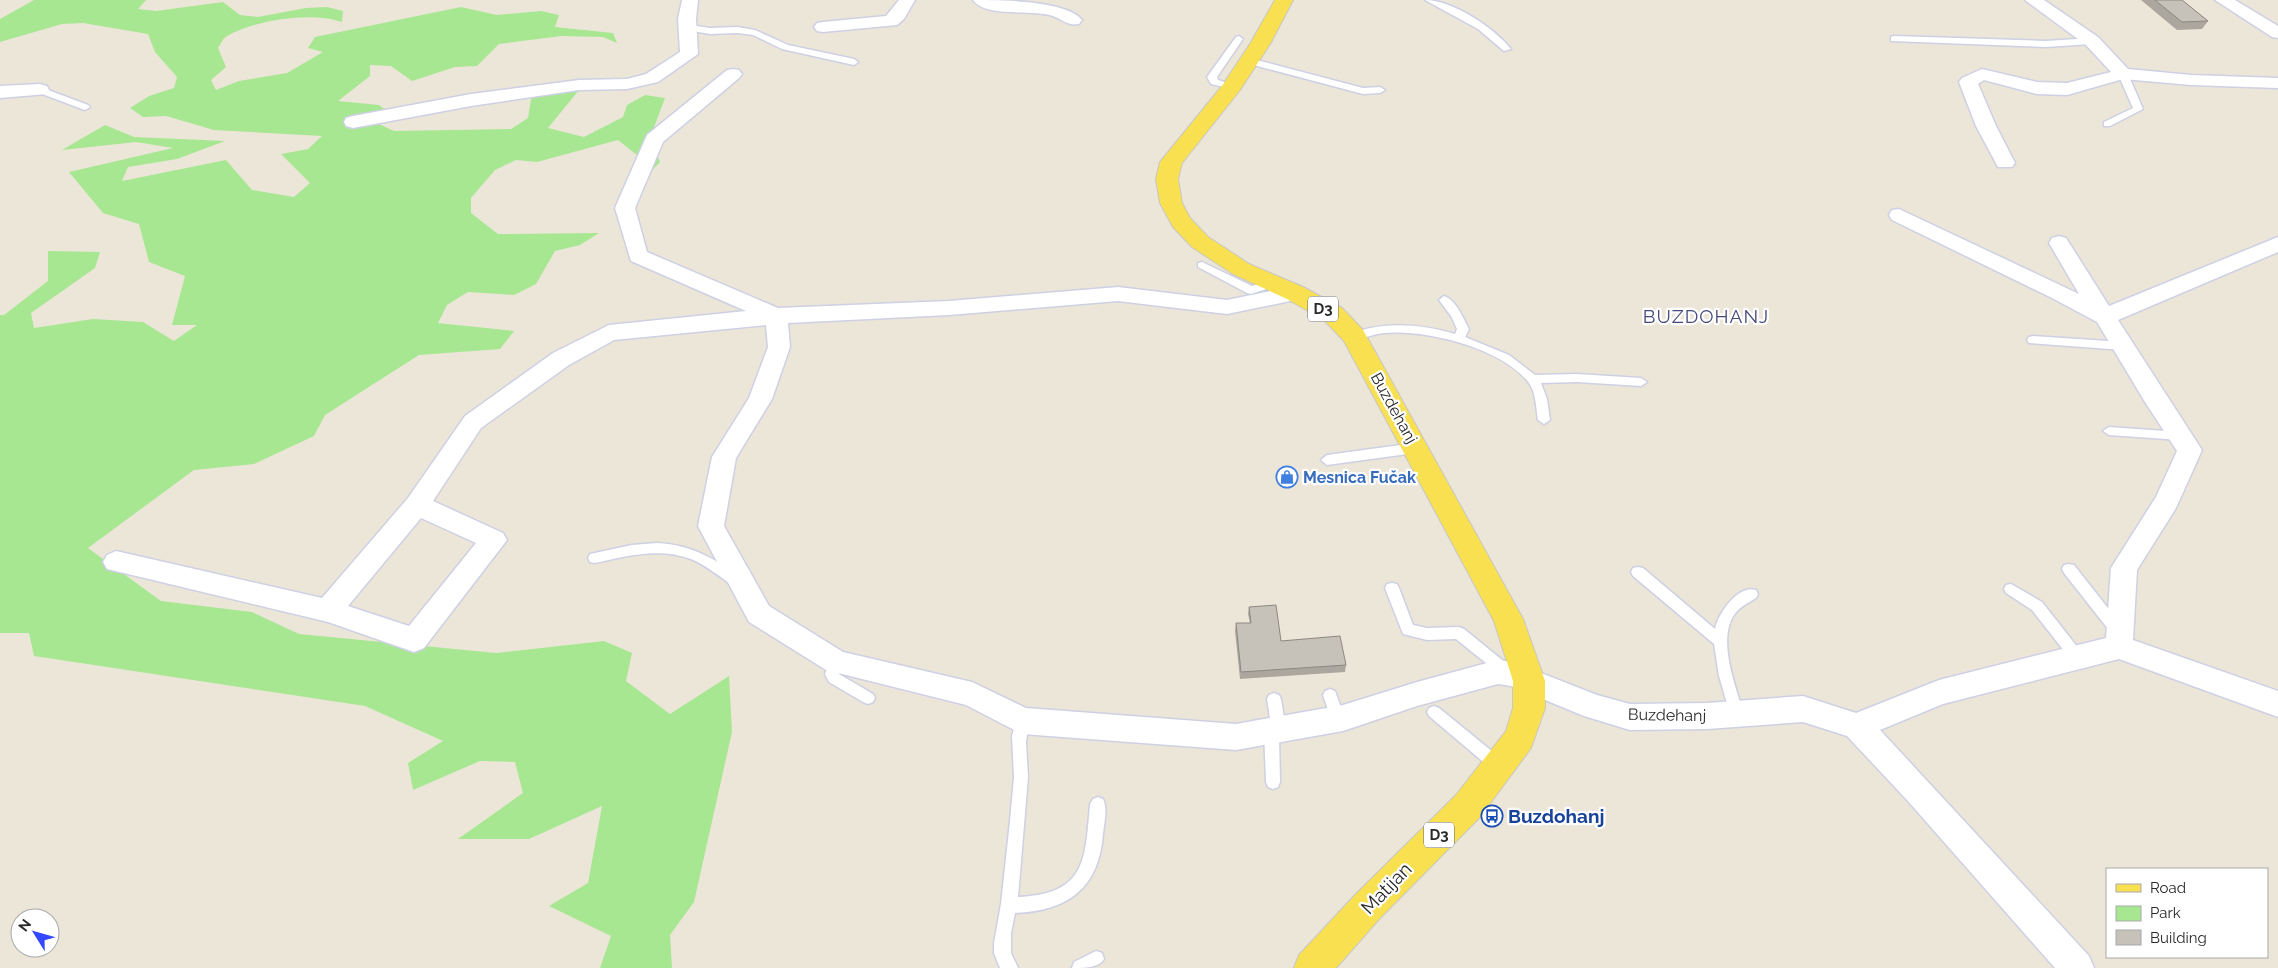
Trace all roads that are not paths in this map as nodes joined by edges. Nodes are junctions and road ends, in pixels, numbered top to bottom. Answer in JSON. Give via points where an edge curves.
{"nodes":[{"id":1,"x":690,"y":0,"type":"edge"},
{"id":2,"x":907,"y":0,"type":"edge"},
{"id":3,"x":981,"y":0,"type":"edge"},
{"id":4,"x":1284,"y":0,"type":"edge"},
{"id":5,"x":1430,"y":0,"type":"edge"},
{"id":6,"x":2033,"y":0,"type":"edge"},
{"id":7,"x":2223,"y":0,"type":"edge"},
{"id":8,"x":1073,"y":20,"type":"dead end"},
{"id":9,"x":823,"y":27,"type":"dead end"},
{"id":10,"x":689,"y":28,"type":"junction"},
{"id":11,"x":2278,"y":34,"type":"edge"},
{"id":12,"x":1239,"y":39,"type":"dead end"},
{"id":13,"x":1894,"y":39,"type":"dead end"},
{"id":14,"x":2092,"y":41,"type":"junction"},
{"id":15,"x":1508,"y":49,"type":"dead end"},
{"id":16,"x":1249,"y":61,"type":"junction"},
{"id":17,"x":854,"y":62,"type":"dead end"},
{"id":18,"x":733,"y":74,"type":"dead end"},
{"id":19,"x":2123,"y":74,"type":"junction"},
{"id":20,"x":2278,"y":83,"type":"edge"},
{"id":21,"x":1232,"y":86,"type":"junction"},
{"id":22,"x":40,"y":90,"type":"joint"},
{"id":23,"x":1380,"y":90,"type":"dead end"},
{"id":24,"x":0,"y":92,"type":"edge"},
{"id":25,"x":85,"y":107,"type":"dead end"},
{"id":26,"x":353,"y":122,"type":"dead end"},
{"id":27,"x":2107,"y":124,"type":"dead end"},
{"id":28,"x":2005,"y":163,"type":"dead end"},
{"id":29,"x":1899,"y":215,"type":"dead end"},
{"id":30,"x":2058,"y":243,"type":"dead end"},
{"id":31,"x":2278,"y":244,"type":"edge"},
{"id":32,"x":1202,"y":265,"type":"dead end"},
{"id":33,"x":1272,"y":283,"type":"junction"},
{"id":34,"x":1295,"y":293,"type":"junction"},
{"id":35,"x":1444,"y":300,"type":"dead end"},
{"id":36,"x":776,"y":316,"type":"junction"},
{"id":37,"x":2104,"y":317,"type":"junction"},
{"id":38,"x":1354,"y":336,"type":"junction"},
{"id":39,"x":1458,"y":339,"type":"junction"},
{"id":40,"x":2033,"y":340,"type":"dead end"},
{"id":41,"x":2123,"y":346,"type":"junction"},
{"id":42,"x":1532,"y":379,"type":"junction"},
{"id":43,"x":1641,"y":382,"type":"dead end"},
{"id":44,"x":1544,"y":420,"type":"dead end"},
{"id":45,"x":2109,"y":431,"type":"dead end"},
{"id":46,"x":2180,"y":436,"type":"junction"},
{"id":47,"x":1415,"y":448,"type":"junction"},
{"id":48,"x":1327,"y":460,"type":"dead end"},
{"id":49,"x":417,"y":505,"type":"junction"},
{"id":50,"x":595,"y":558,"type":"dead end"},
{"id":51,"x":116,"y":562,"type":"dead end"},
{"id":52,"x":2068,"y":569,"type":"dead end"},
{"id":53,"x":1638,"y":572,"type":"dead end"},
{"id":54,"x":744,"y":586,"type":"junction"},
{"id":55,"x":1392,"y":588,"type":"dead end"},
{"id":56,"x":2011,"y":589,"type":"dead end"},
{"id":57,"x":1751,"y":594,"type":"dead end"},
{"id":58,"x":328,"y":612,"type":"junction"},
{"id":59,"x":2119,"y":640,"type":"junction"},
{"id":60,"x":1721,"y":642,"type":"junction"},
{"id":61,"x":2077,"y":658,"type":"junction"},
{"id":62,"x":836,"y":662,"type":"junction"},
{"id":63,"x":1519,"y":678,"type":"junction"},
{"id":64,"x":1330,"y":695,"type":"dead end"},
{"id":65,"x":868,"y":698,"type":"dead end"},
{"id":66,"x":1274,"y":699,"type":"dead end"},
{"id":67,"x":2278,"y":704,"type":"edge"},
{"id":68,"x":1434,"y":712,"type":"dead end"},
{"id":69,"x":1737,"y":714,"type":"junction"},
{"id":70,"x":1338,"y":719,"type":"junction"},
{"id":71,"x":1022,"y":721,"type":"junction"},
{"id":72,"x":1857,"y":726,"type":"junction"},
{"id":73,"x":1275,"y":731,"type":"junction"},
{"id":74,"x":1499,"y":766,"type":"junction"},
{"id":75,"x":1273,"y":782,"type":"dead end"},
{"id":76,"x":1098,"y":804,"type":"dead end"},
{"id":77,"x":1010,"y":905,"type":"junction"},
{"id":78,"x":1096,"y":959,"type":"dead end"},
{"id":79,"x":1010,"y":968,"type":"edge"},
{"id":80,"x":1080,"y":968,"type":"edge"},
{"id":81,"x":1312,"y":968,"type":"edge"},
{"id":82,"x":2077,"y":968,"type":"edge"}],
"edges":[{"from":1,"to":10,"type":"street"},
{"from":2,"to":9,"type":"street","via":[[891,21]]},
{"from":3,"to":8,"type":"street","via":[[988,4],[1057,12]]},
{"from":4,"to":16,"type":"main road","name":"Buzdehanj","number":"D3"},
{"from":5,"to":15,"type":"lane","via":[[1477,25]]},
{"from":6,"to":14,"type":"street"},
{"from":7,"to":11,"type":"street"},
{"from":10,"to":17,"type":"lane","via":[[755,33],[785,47]]},
{"from":10,"to":26,"type":"street","via":[[689,54],[652,78],[627,84],[579,85],[471,100]]},
{"from":12,"to":21,"type":"lane","via":[[1212,77],[1214,82]]},
{"from":13,"to":14,"type":"lane","via":[[2046,44]]},
{"from":14,"to":19,"type":"street"},
{"from":16,"to":21,"type":"main road","name":"Buzdehanj","number":"D3"},
{"from":16,"to":23,"type":"lane","via":[[1363,91]]},
{"from":18,"to":36,"type":"street","via":[[654,139],[626,208],[638,256]]},
{"from":19,"to":20,"type":"street"},
{"from":19,"to":27,"type":"lane","via":[[2138,109]]},
{"from":19,"to":28,"type":"street","via":[[2067,89],[2037,88],[1982,74],[1968,82]]},
{"from":21,"to":33,"type":"main road","name":"Buzdehanj","number":"D3","via":[[1172,162],[1167,179],[1171,203],[1181,222],[1200,242],[1241,269]]},
{"from":22,"to":24,"type":"street"},
{"from":22,"to":25,"type":"lane"},
{"from":29,"to":37,"type":"street"},
{"from":30,"to":37,"type":"street"},
{"from":31,"to":37,"type":"street"},
{"from":32,"to":33,"type":"lane","via":[[1251,290]]},
{"from":33,"to":34,"type":"main road","name":"Buzdehanj","number":"D3"},
{"from":34,"to":36,"type":"street","via":[[1227,308],[1118,294],[949,308]]},
{"from":34,"to":38,"type":"main road","name":"Buzdehanj","number":"D3","via":[[1333,314]]},
{"from":35,"to":39,"type":"lane","via":[[1463,329]]},
{"from":36,"to":49,"type":"street","via":[[610,333],[601,337],[561,359],[473,422]]},
{"from":36,"to":54,"type":"street","via":[[779,348],[760,399],[724,457],[711,526]]},
{"from":37,"to":41,"type":"street"},
{"from":38,"to":39,"type":"lane","via":[[1388,329]]},
{"from":38,"to":47,"type":"main road","name":"Buzdehanj","number":"D3"},
{"from":39,"to":42,"type":"lane","via":[[1502,355]]},
{"from":40,"to":41,"type":"lane"},
{"from":41,"to":46,"type":"street"},
{"from":42,"to":43,"type":"lane"},
{"from":42,"to":44,"type":"lane","via":[[1538,389]]},
{"from":45,"to":46,"type":"lane"},
{"from":46,"to":59,"type":"street","via":[[2190,450],[2167,501],[2124,568]]},
{"from":47,"to":48,"type":"lane"},
{"from":47,"to":63,"type":"main road","name":"Buzdehanj","number":"D3","via":[[1508,619]]},
{"from":49,"to":58,"type":"street"},
{"from":49,"to":58,"type":"street","via":[[494,540],[414,640]]},
{"from":50,"to":54,"type":"lane","via":[[635,548],[668,549],[695,555]]},
{"from":51,"to":58,"type":"street"},
{"from":52,"to":59,"type":"lane"},
{"from":53,"to":60,"type":"lane"},
{"from":54,"to":62,"type":"street","via":[[759,614]]},
{"from":55,"to":63,"type":"lane","via":[[1408,630],[1427,634],[1459,633]]},
{"from":56,"to":61,"type":"lane","via":[[2037,606]]},
{"from":57,"to":60,"type":"lane","via":[[1729,611]]},
{"from":59,"to":61,"type":"street"},
{"from":59,"to":67,"type":"street"},
{"from":60,"to":69,"type":"lane","via":[[1720,653]]},
{"from":61,"to":72,"type":"street","via":[[1939,692]]},
{"from":62,"to":65,"type":"lane","via":[[834,678]]},
{"from":62,"to":71,"type":"street","via":[[972,694]]},
{"from":63,"to":69,"type":"street","name":"Buzdehanj","via":[[1630,717]]},
{"from":63,"to":70,"type":"street","via":[[1498,672]]},
{"from":63,"to":74,"type":"main road","name":"Matijan","number":"D3","via":[[1528,708],[1520,738]]},
{"from":64,"to":70,"type":"lane"},
{"from":66,"to":73,"type":"lane"},
{"from":68,"to":74,"type":"lane"},
{"from":69,"to":72,"type":"street","name":"Buzdehanj","via":[[1803,709]]},
{"from":70,"to":73,"type":"street"},
{"from":71,"to":73,"type":"street","via":[[1236,738]]},
{"from":71,"to":77,"type":"lane","via":[[1017,735],[1021,775]]},
{"from":72,"to":82,"type":"street"},
{"from":73,"to":75,"type":"lane"},
{"from":74,"to":81,"type":"main road","name":"Matijan","number":"D3","via":[[1468,806],[1368,906]]},
{"from":76,"to":77,"type":"lane","via":[[1092,858],[1085,876],[1070,891],[1044,902]]},
{"from":77,"to":79,"type":"lane","via":[[1002,946],[1004,962]]},
{"from":78,"to":80,"type":"lane"}]}
